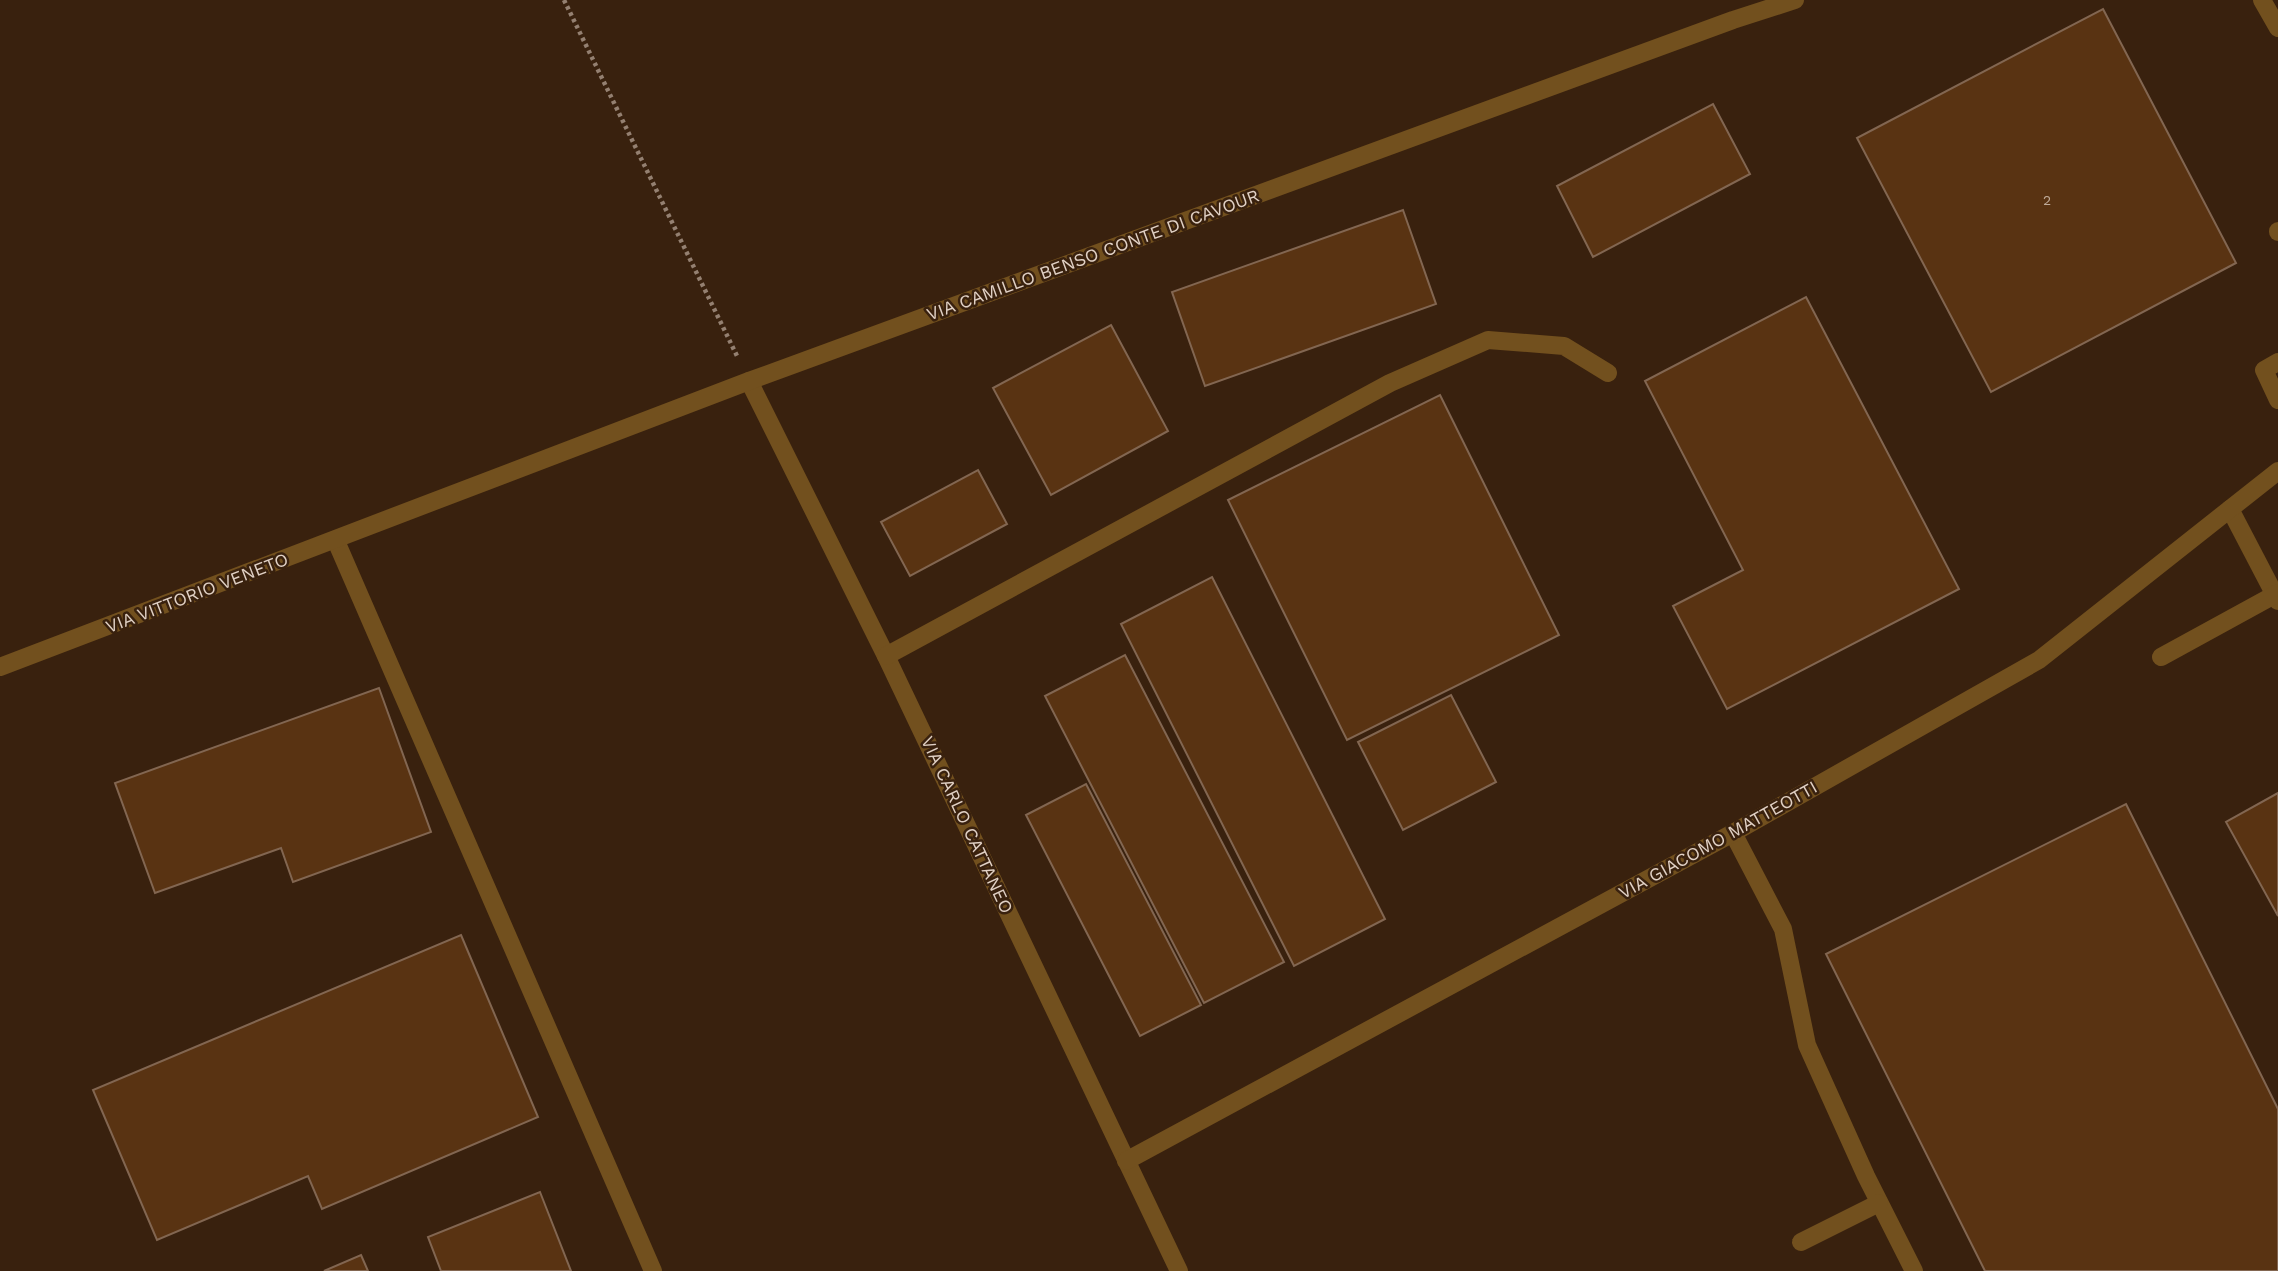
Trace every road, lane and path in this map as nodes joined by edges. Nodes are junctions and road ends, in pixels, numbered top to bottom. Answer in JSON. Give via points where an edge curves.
{"nodes":[{"id":1,"x":564,"y":0,"type":"edge"},
{"id":2,"x":1795,"y":0,"type":"edge"},
{"id":3,"x":2262,"y":0,"type":"edge"},
{"id":4,"x":2278,"y":28,"type":"edge"},
{"id":5,"x":2278,"y":362,"type":"edge"},
{"id":6,"x":1608,"y":373,"type":"dead end"},
{"id":7,"x":749,"y":381,"type":"junction"},
{"id":8,"x":2278,"y":400,"type":"edge"},
{"id":9,"x":2278,"y":471,"type":"edge"},
{"id":10,"x":2230,"y":509,"type":"junction"},
{"id":11,"x":395,"y":518,"type":"joint"},
{"id":12,"x":336,"y":541,"type":"junction"},
{"id":13,"x":2277,"y":596,"type":"edge"},
{"id":14,"x":886,"y":656,"type":"junction"},
{"id":15,"x":2161,"y":657,"type":"dead end"},
{"id":16,"x":0,"y":667,"type":"edge"},
{"id":17,"x":1733,"y":833,"type":"junction"},
{"id":18,"x":1126,"y":1161,"type":"junction"},
{"id":19,"x":1880,"y":1203,"type":"junction"},
{"id":20,"x":1801,"y":1242,"type":"dead end"},
{"id":21,"x":653,"y":1271,"type":"edge"},
{"id":22,"x":1179,"y":1271,"type":"edge"},
{"id":23,"x":1914,"y":1271,"type":"edge"}],
"edges":[{"from":1,"to":7,"type":"path"},
{"from":2,"to":7,"type":"street","name":"VIA CAMILLO BENSO CONTE DI CAVOUR"},
{"from":3,"to":4,"type":"street"},
{"from":5,"to":8,"type":"street","via":[[2264,370]]},
{"from":6,"to":14,"type":"street","via":[[1564,346],[1488,340],[1390,383]]},
{"from":7,"to":11,"type":"street","name":"VIA CAMILLO BENSO CONTE DI CAVOUR"},
{"from":7,"to":14,"type":"street","name":"VIA CARLO CATTANEO"},
{"from":9,"to":10,"type":"street","name":"VIA GIACOMO MATTEOTTI"},
{"from":10,"to":13,"type":"street"},
{"from":10,"to":17,"type":"street","name":"VIA GIACOMO MATTEOTTI","via":[[2039,660]]},
{"from":11,"to":12,"type":"street","name":"VIA VITTORIO VENETO"},
{"from":12,"to":16,"type":"street","name":"VIA VITTORIO VENETO"},
{"from":12,"to":21,"type":"street"},
{"from":13,"to":15,"type":"street"},
{"from":14,"to":18,"type":"street","name":"VIA CARLO CATTANEO"},
{"from":17,"to":18,"type":"street","name":"VIA GIACOMO MATTEOTTI"},
{"from":17,"to":19,"type":"street","via":[[1783,929],[1807,1045]]},
{"from":18,"to":22,"type":"street","name":"VIA CARLO CATTANEO"},
{"from":19,"to":20,"type":"street"},
{"from":19,"to":23,"type":"street"}]}
